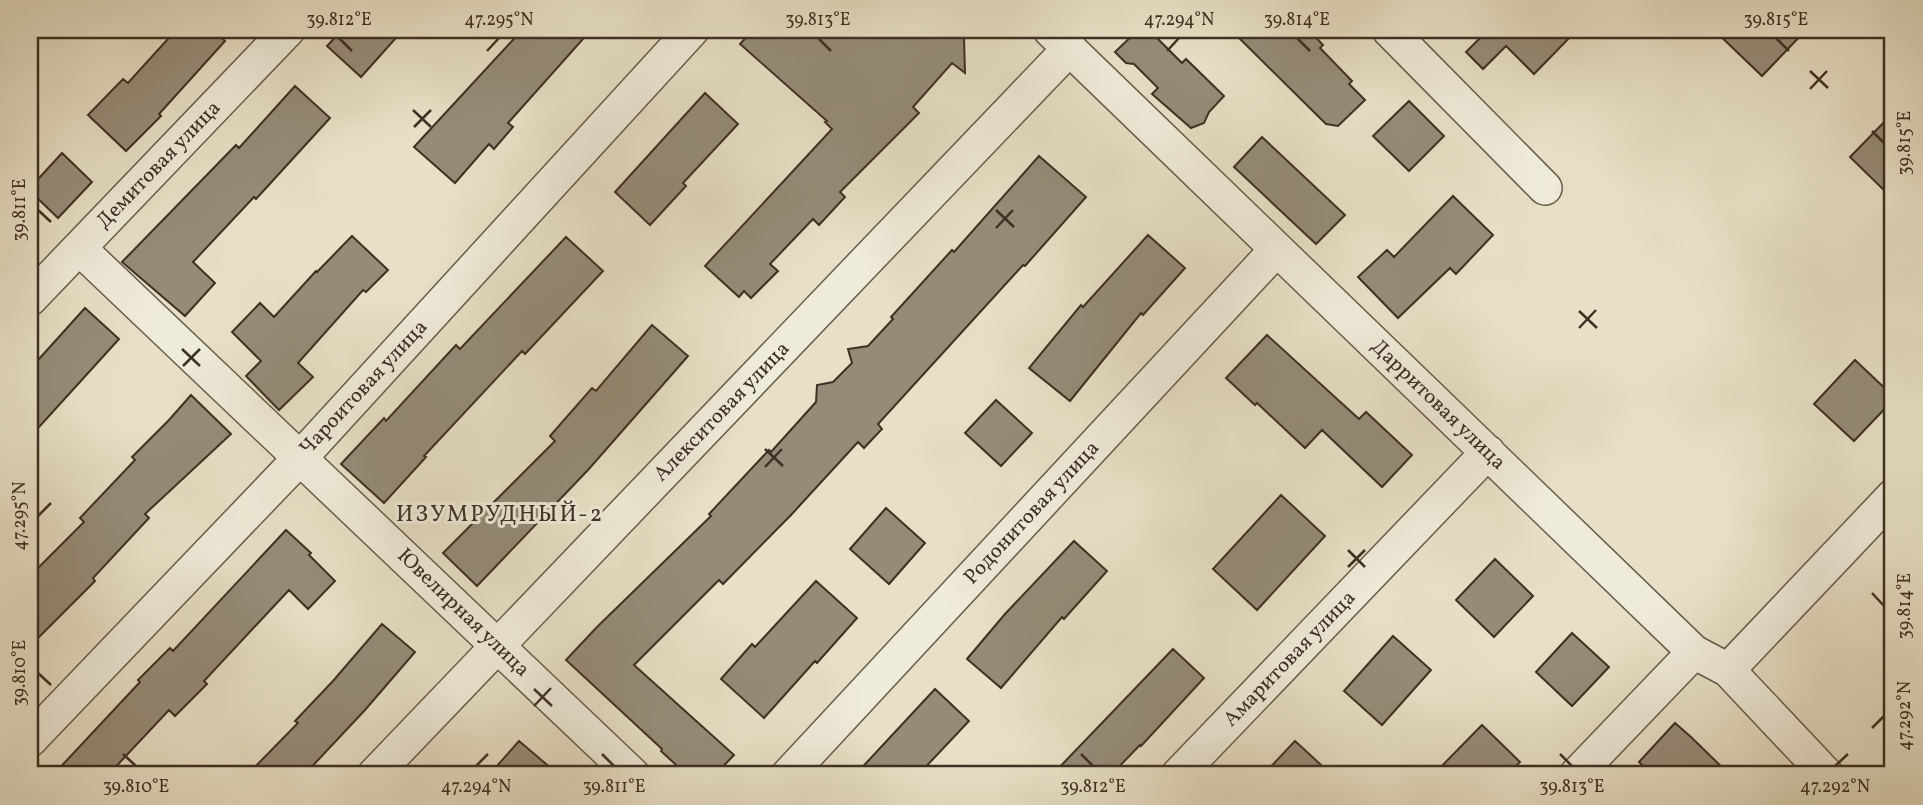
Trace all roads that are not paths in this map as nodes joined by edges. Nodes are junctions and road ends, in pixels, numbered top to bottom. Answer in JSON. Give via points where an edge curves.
{"nodes":[{"id":1,"x":288,"y":30,"type":"edge"},
{"id":2,"x":692,"y":30,"type":"edge"},
{"id":3,"x":1389,"y":30,"type":"edge"},
{"id":4,"x":1060,"y":39,"type":"edge"},
{"id":5,"x":1545,"y":188,"type":"dead end"},
{"id":6,"x":79,"y":248,"type":"junction"},
{"id":7,"x":1276,"y":250,"type":"junction"},
{"id":8,"x":30,"y":299,"type":"edge"},
{"id":9,"x":1488,"y":452,"type":"junction"},
{"id":10,"x":300,"y":457,"type":"junction"},
{"id":11,"x":1893,"y":496,"type":"edge"},
{"id":12,"x":497,"y":646,"type":"junction"},
{"id":13,"x":1694,"y":652,"type":"junction"},
{"id":14,"x":1728,"y":670,"type":"junction"},
{"id":15,"x":30,"y":740,"type":"edge"},
{"id":16,"x":374,"y":775,"type":"edge"},
{"id":17,"x":633,"y":775,"type":"edge"},
{"id":18,"x":788,"y":775,"type":"edge"},
{"id":19,"x":1178,"y":775,"type":"edge"},
{"id":20,"x":1576,"y":775,"type":"edge"},
{"id":21,"x":1827,"y":775,"type":"edge"}],
"edges":[{"from":1,"to":6,"type":"street","name":"Демитовая улица"},
{"from":2,"to":10,"type":"street","name":"Чароитовая улица"},
{"from":3,"to":5,"type":"street"},
{"from":4,"to":7,"type":"street","name":"Дарритовая улица"},
{"from":4,"to":12,"type":"street","name":"Алекситовая улица"},
{"from":6,"to":8,"type":"street","name":"Демитовая улица"},
{"from":6,"to":10,"type":"street","name":"Ювелирная улица"},
{"from":7,"to":9,"type":"street","name":"Дарритовая улица"},
{"from":7,"to":18,"type":"street","name":"Родонитовая улица"},
{"from":9,"to":13,"type":"street","name":"Дарритовая улица"},
{"from":9,"to":19,"type":"street","name":"Амаритовая улица"},
{"from":10,"to":12,"type":"street","name":"Ювелирная улица"},
{"from":10,"to":15,"type":"street","name":"Чароитовая улица"},
{"from":11,"to":14,"type":"street"},
{"from":12,"to":16,"type":"street","name":"Алекситовая улица"},
{"from":12,"to":17,"type":"street","name":"Ювелирная улица"},
{"from":13,"to":14,"type":"street","name":"Дарритовая улица"},
{"from":13,"to":20,"type":"street"},
{"from":14,"to":21,"type":"street","name":"Дарритовая улица"}]}
